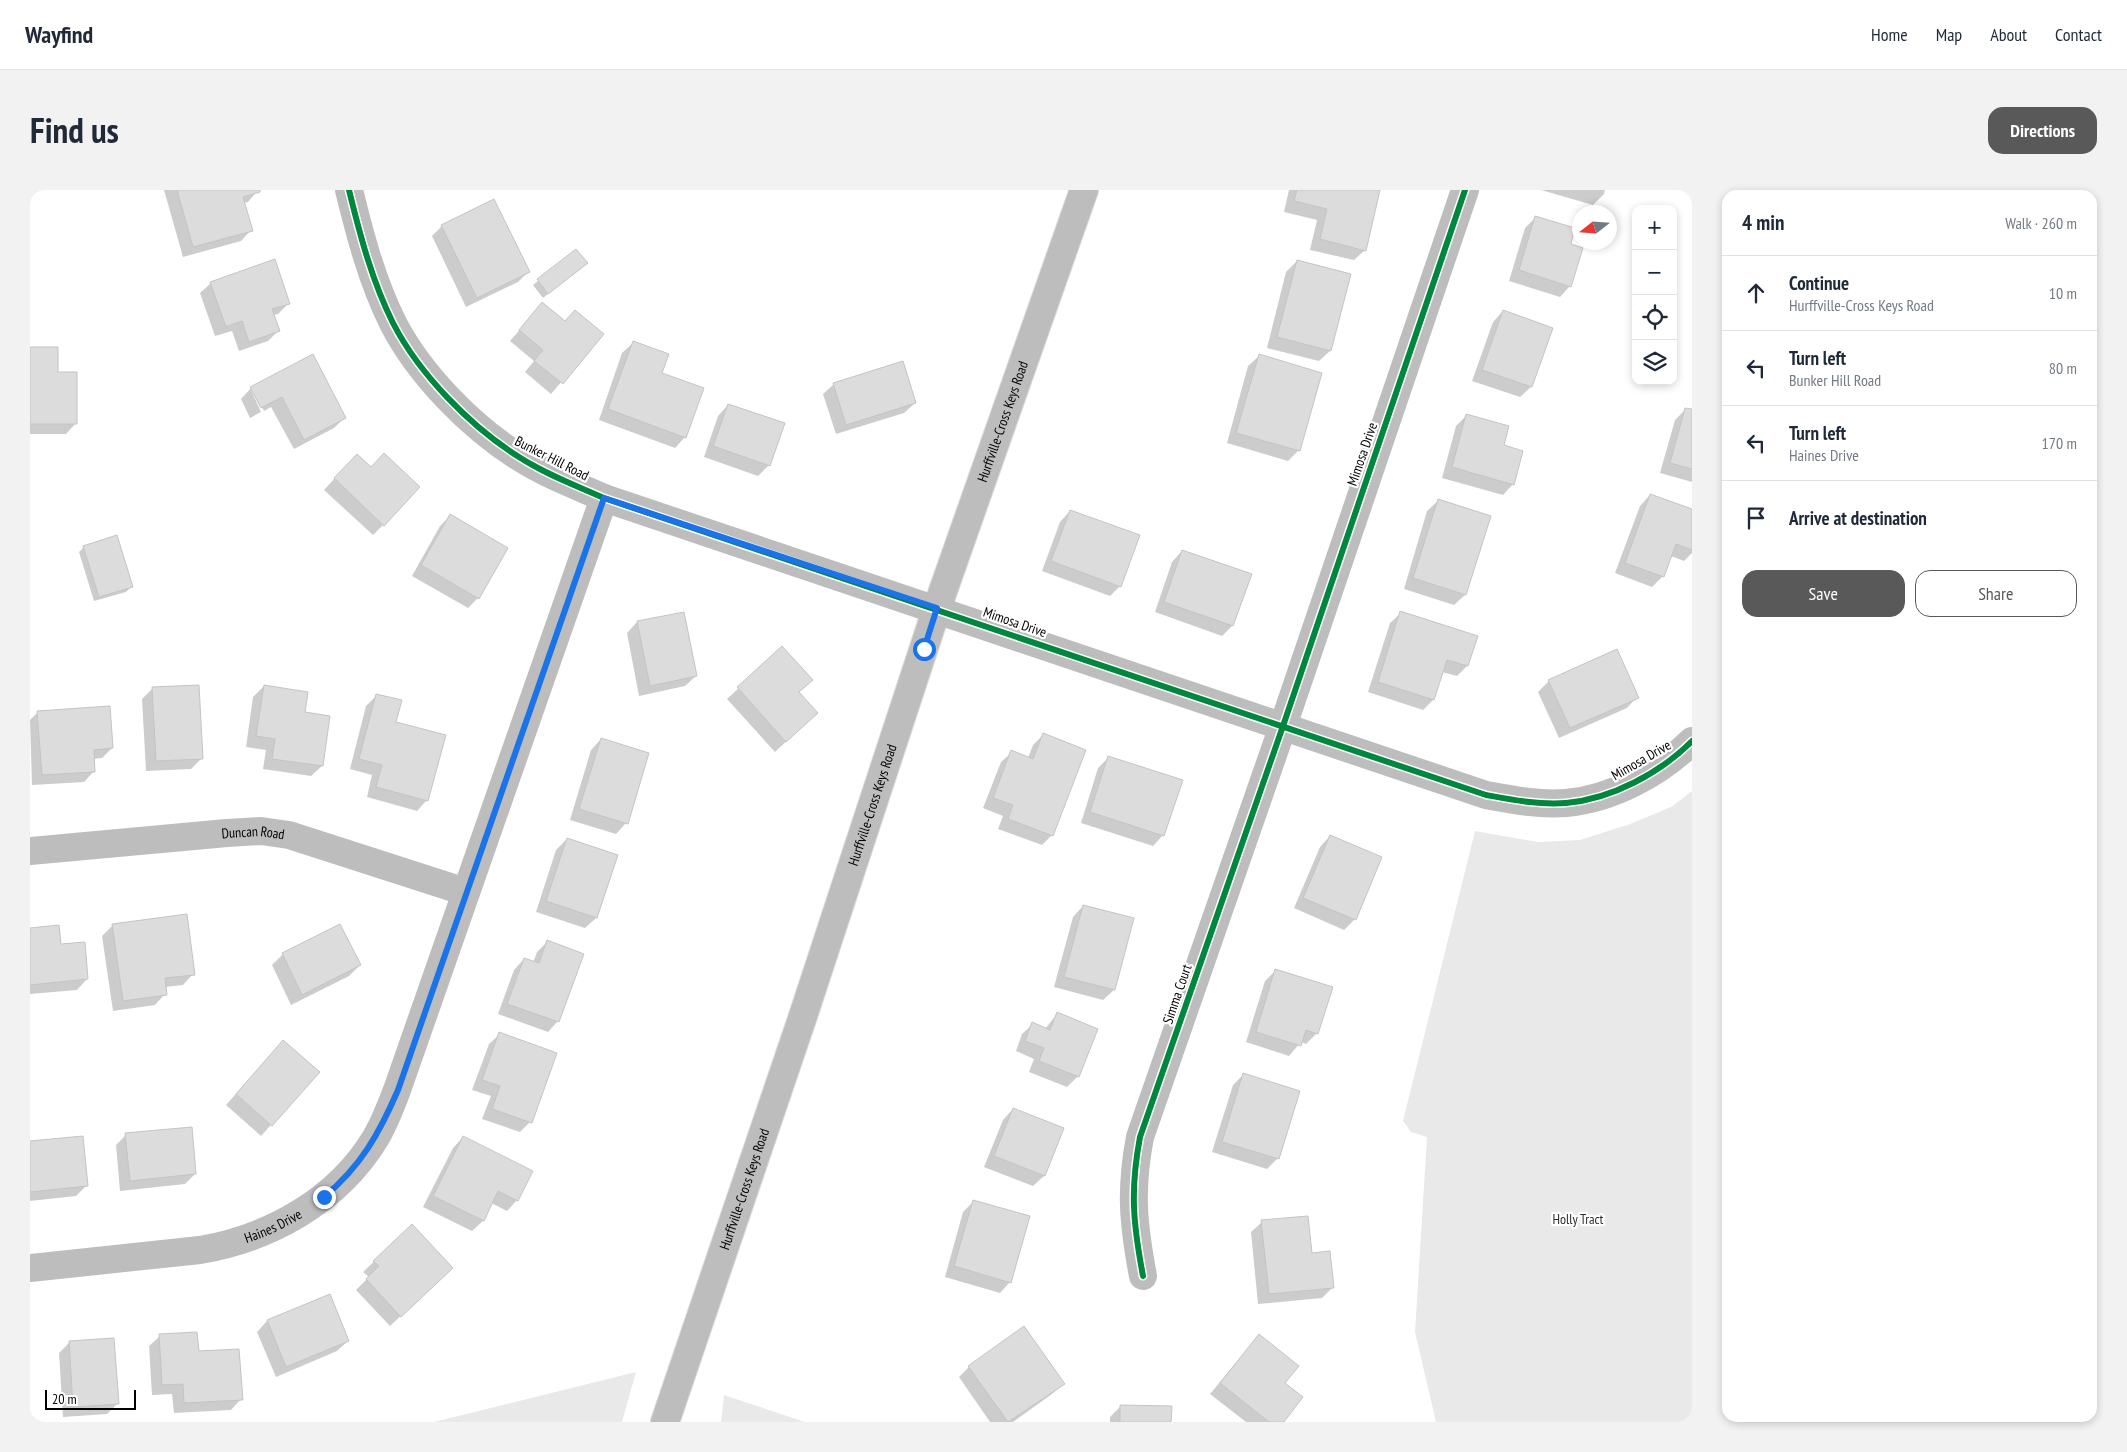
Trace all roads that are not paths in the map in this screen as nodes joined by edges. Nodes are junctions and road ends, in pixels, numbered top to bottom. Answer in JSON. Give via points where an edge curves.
{"nodes":[{"id":1,"x":349,"y":190,"type":"edge"},
{"id":2,"x":1084,"y":190,"type":"edge"},
{"id":3,"x":1465,"y":190,"type":"edge"},
{"id":4,"x":604,"y":498,"type":"junction"},
{"id":5,"x":937,"y":608,"type":"junction"},
{"id":6,"x":1283,"y":726,"type":"junction"},
{"id":7,"x":1692,"y":741,"type":"edge"},
{"id":8,"x":30,"y":851,"type":"edge"},
{"id":9,"x":466,"y":892,"type":"junction"},
{"id":10,"x":30,"y":1268,"type":"edge"},
{"id":11,"x":1143,"y":1276,"type":"dead end"},
{"id":12,"x":665,"y":1422,"type":"edge"}],
"edges":[{"from":1,"to":4,"type":"street","name":"Bunker Hill Road","via":[[365,252],[394,324],[441,390],[491,439],[520,458]]},
{"from":2,"to":5,"type":"street","name":"Hurffville-Cross Keys Road"},
{"from":3,"to":6,"type":"street","name":"Mimosa Drive"},
{"from":4,"to":5,"type":"street","name":"Bunker Hill Road"},
{"from":4,"to":9,"type":"street","name":"Haines Drive"},
{"from":5,"to":6,"type":"street","name":"Mimosa Drive"},
{"from":5,"to":12,"type":"street","name":"Hurffville-Cross Keys Road"},
{"from":6,"to":7,"type":"street","name":"Mimosa Drive","via":[[1464,789],[1508,800],[1543,803],[1567,803],[1612,791],[1656,769]]},
{"from":6,"to":11,"type":"street","name":"Simma Court","via":[[1140,1136],[1133,1202]]},
{"from":8,"to":9,"type":"street","name":"Duncan Road","via":[[261,831],[289,834]]},
{"from":9,"to":10,"type":"street","name":"Haines Drive","via":[[387,1115],[375,1138],[344,1180],[311,1206],[279,1225],[228,1245]]}]}
